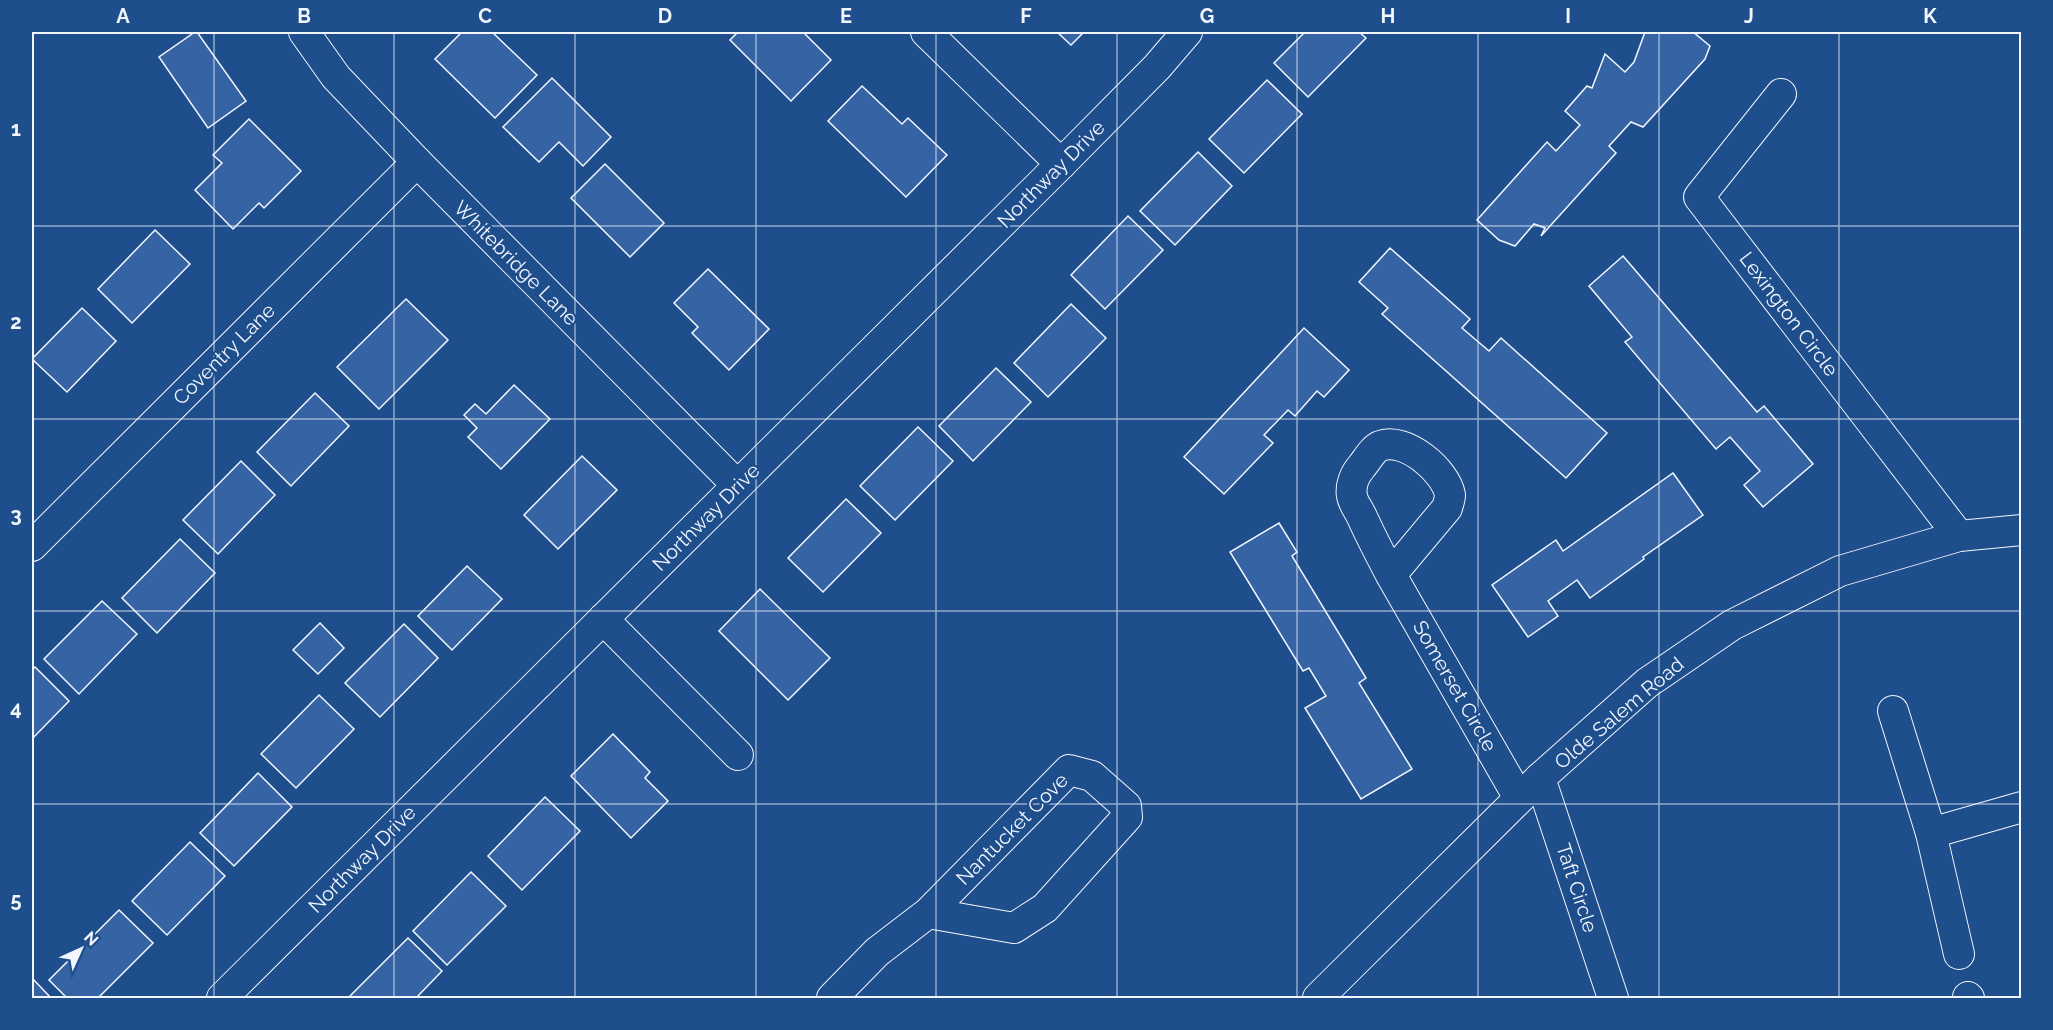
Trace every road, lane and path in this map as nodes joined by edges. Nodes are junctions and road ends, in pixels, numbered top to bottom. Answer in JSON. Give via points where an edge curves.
{"nodes":[{"id":1,"x":304,"y":32,"type":"edge"},
{"id":2,"x":926,"y":32,"type":"edge"},
{"id":3,"x":1187,"y":32,"type":"edge"},
{"id":4,"x":1781,"y":94,"type":"dead end"},
{"id":5,"x":417,"y":162,"type":"junction"},
{"id":6,"x":1060,"y":164,"type":"junction"},
{"id":7,"x":738,"y":486,"type":"junction"},
{"id":8,"x":2022,"y":531,"type":"edge"},
{"id":9,"x":1959,"y":536,"type":"junction"},
{"id":10,"x":32,"y":546,"type":"edge"},
{"id":11,"x":1391,"y":575,"type":"dead end"},
{"id":12,"x":603,"y":619,"type":"junction"},
{"id":13,"x":1893,"y":711,"type":"dead end"},
{"id":14,"x":738,"y":755,"type":"dead end"},
{"id":15,"x":1540,"y":778,"type":"junction"},
{"id":16,"x":1519,"y":798,"type":"junction"},
{"id":17,"x":2022,"y":807,"type":"edge"},
{"id":18,"x":1931,"y":833,"type":"junction"},
{"id":19,"x":928,"y":913,"type":"junction"},
{"id":20,"x":1959,"y":954,"type":"dead end"},
{"id":21,"x":222,"y":999,"type":"edge"},
{"id":22,"x":832,"y":999,"type":"edge"},
{"id":23,"x":1318,"y":999,"type":"edge"},
{"id":24,"x":1613,"y":999,"type":"edge"}],
"edges":[{"from":1,"to":5,"type":"street","name":"Whitebridge Lane","via":[[336,77]]},
{"from":2,"to":6,"type":"street"},
{"from":3,"to":6,"type":"street","name":"Northway Drive"},
{"from":4,"to":9,"type":"street","name":"Lexington Circle","via":[[1699,197]]},
{"from":5,"to":7,"type":"street","name":"Whitebridge Lane"},
{"from":5,"to":10,"type":"street","name":"Coventry Lane"},
{"from":6,"to":7,"type":"street","name":"Northway Drive"},
{"from":7,"to":12,"type":"street","name":"Northway Drive"},
{"from":8,"to":9,"type":"street","name":"Olde Salem Road"},
{"from":9,"to":15,"type":"street","name":"Olde Salem Road","via":[[1840,572],[1732,625],[1647,683]]},
{"from":11,"to":16,"type":"street","name":"Somerset Circle"},
{"from":12,"to":14,"type":"street"},
{"from":12,"to":21,"type":"street","name":"Northway Drive"},
{"from":13,"to":18,"type":"street"},
{"from":15,"to":16,"type":"street","name":"Olde Salem Road"},
{"from":15,"to":24,"type":"street","name":"Taft Circle"},
{"from":16,"to":23,"type":"street","name":"Olde Salem Road"},
{"from":17,"to":18,"type":"street"},
{"from":18,"to":20,"type":"street"},
{"from":19,"to":19,"type":"street","name":"Nantucket Cove","via":[[1014,928],[1045,908],[1126,817],[1126,806],[1092,776],[1069,770]]},
{"from":19,"to":22,"type":"street","name":"Nantucket Cove","via":[[877,952]]}]}
